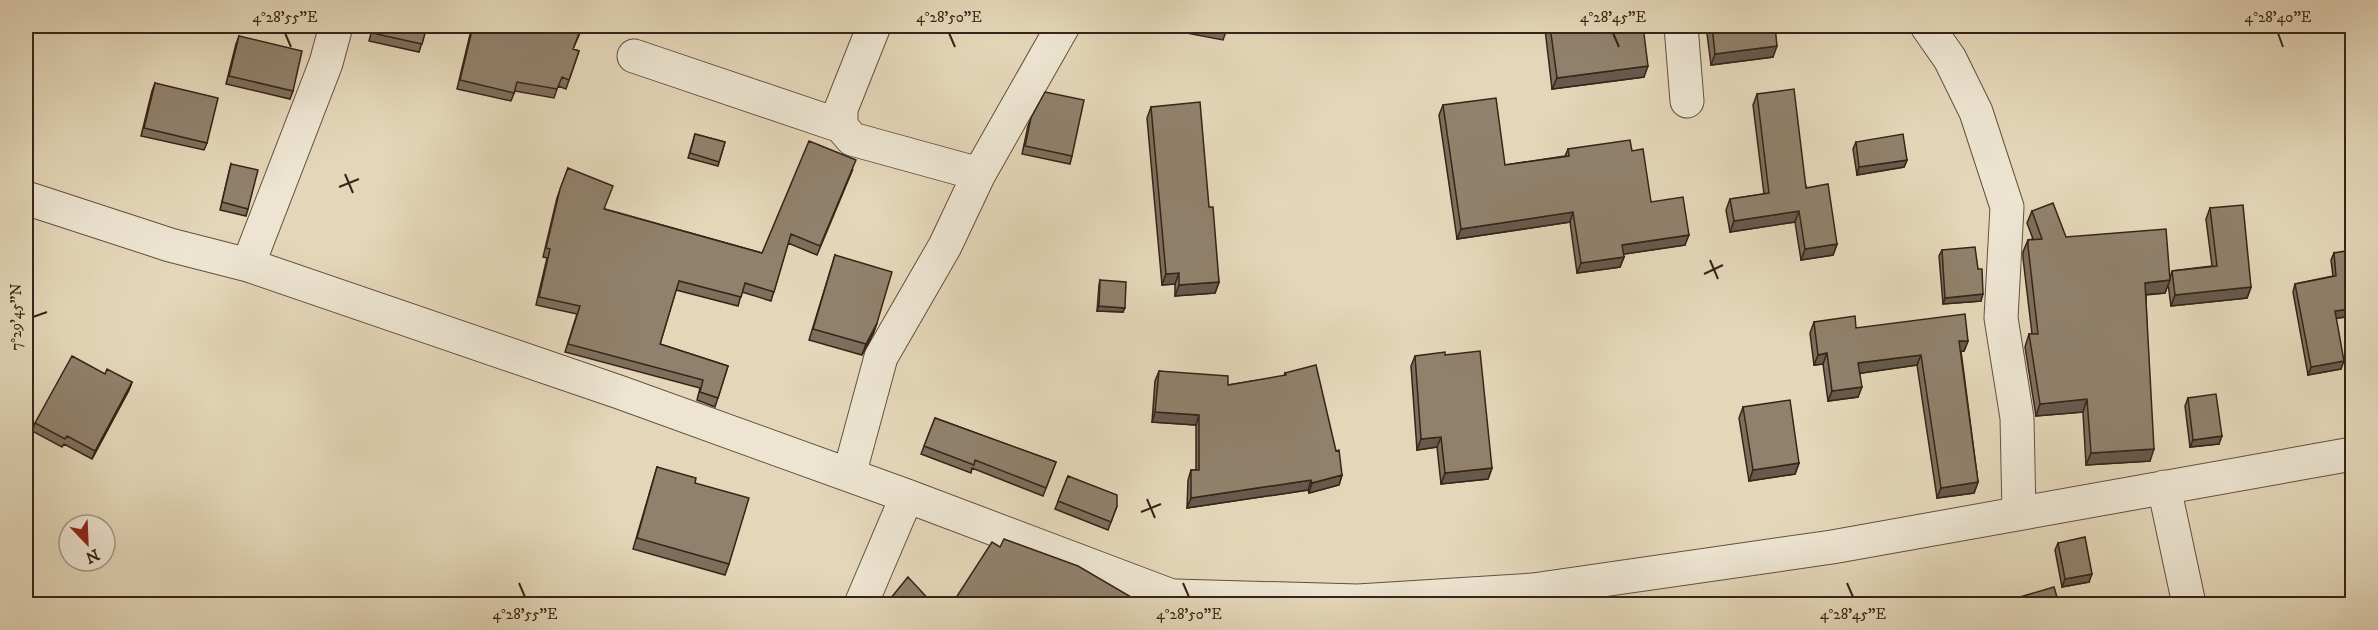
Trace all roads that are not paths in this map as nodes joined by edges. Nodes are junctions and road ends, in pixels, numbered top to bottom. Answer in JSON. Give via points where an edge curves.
{"nodes":[{"id":1,"x":336,"y":26,"type":"edge"},
{"id":2,"x":874,"y":26,"type":"edge"},
{"id":3,"x":1063,"y":26,"type":"edge"},
{"id":4,"x":1681,"y":26,"type":"edge"},
{"id":5,"x":1927,"y":26,"type":"edge"},
{"id":6,"x":634,"y":56,"type":"dead end"},
{"id":7,"x":1686,"y":101,"type":"dead end"},
{"id":8,"x":842,"y":126,"type":"junction"},
{"id":9,"x":979,"y":174,"type":"junction"},
{"id":10,"x":26,"y":198,"type":"edge"},
{"id":11,"x":248,"y":265,"type":"junction"},
{"id":12,"x":2352,"y":454,"type":"edge"},
{"id":13,"x":849,"y":476,"type":"junction"},
{"id":14,"x":2164,"y":487,"type":"junction"},
{"id":15,"x":907,"y":496,"type":"junction"},
{"id":16,"x":2019,"y":513,"type":"junction"},
{"id":17,"x":1184,"y":600,"type":"edge"},
{"id":18,"x":861,"y":604,"type":"edge"},
{"id":19,"x":2189,"y":604,"type":"edge"}],
"edges":[{"from":1,"to":11,"type":"street","via":[[326,63]]},
{"from":2,"to":8,"type":"street","via":[[841,109]]},
{"from":3,"to":9,"type":"street"},
{"from":4,"to":7,"type":"street"},
{"from":5,"to":16,"type":"street","via":[[1950,59],[1976,112],[2007,207],[2001,318],[2017,418]]},
{"from":6,"to":8,"type":"street"},
{"from":8,"to":9,"type":"street","via":[[852,139]]},
{"from":9,"to":13,"type":"street","via":[[945,246],[881,357]]},
{"from":10,"to":11,"type":"street","via":[[170,245]]},
{"from":11,"to":13,"type":"street"},
{"from":12,"to":14,"type":"street"},
{"from":13,"to":15,"type":"street"},
{"from":14,"to":16,"type":"street"},
{"from":14,"to":19,"type":"street"},
{"from":15,"to":17,"type":"street"},
{"from":15,"to":18,"type":"street"},
{"from":16,"to":17,"type":"street","via":[[1832,547],[1533,591],[1358,601]]}]}
